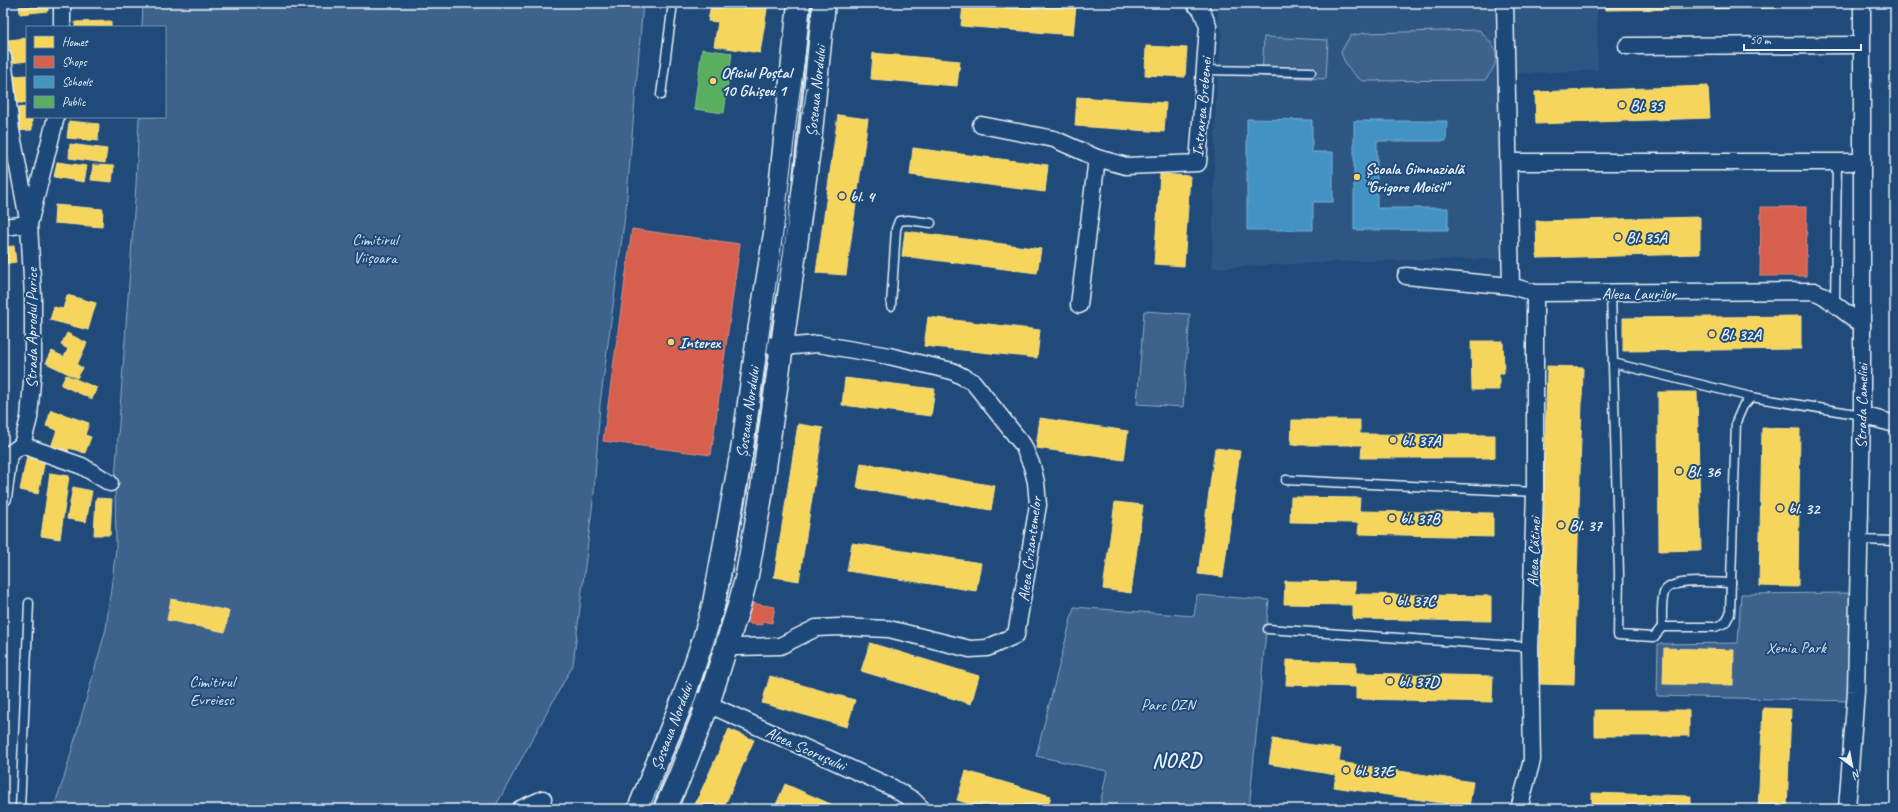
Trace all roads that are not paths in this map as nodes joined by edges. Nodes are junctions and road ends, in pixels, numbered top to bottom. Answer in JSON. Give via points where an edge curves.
{"nodes":[{"id":1,"x":62,"y":3,"type":"edge"},
{"id":2,"x":673,"y":3,"type":"edge"},
{"id":3,"x":799,"y":3,"type":"edge"},
{"id":4,"x":824,"y":3,"type":"edge"},
{"id":5,"x":1194,"y":3,"type":"edge"},
{"id":6,"x":1506,"y":3,"type":"edge"},
{"id":7,"x":1862,"y":3,"type":"edge"},
{"id":8,"x":62,"y":26,"type":"edge"},
{"id":9,"x":1861,"y":45,"type":"junction"},
{"id":10,"x":1627,"y":46,"type":"dead end"},
{"id":11,"x":3,"y":58,"type":"edge"},
{"id":12,"x":1204,"y":70,"type":"junction"},
{"id":13,"x":1311,"y":72,"type":"dead end"},
{"id":14,"x":661,"y":95,"type":"dead end"},
{"id":15,"x":56,"y":118,"type":"edge"},
{"id":16,"x":981,"y":125,"type":"dead end"},
{"id":17,"x":1097,"y":158,"type":"junction"},
{"id":18,"x":1510,"y":162,"type":"junction"},
{"id":19,"x":1837,"y":162,"type":"junction"},
{"id":20,"x":1862,"y":162,"type":"junction"},
{"id":21,"x":931,"y":223,"type":"dead end"},
{"id":22,"x":29,"y":224,"type":"junction"},
{"id":23,"x":3,"y":227,"type":"edge"},
{"id":24,"x":1406,"y":276,"type":"dead end"},
{"id":25,"x":1511,"y":286,"type":"junction"},
{"id":26,"x":1535,"y":293,"type":"junction"},
{"id":27,"x":1611,"y":294,"type":"junction"},
{"id":28,"x":1079,"y":305,"type":"dead end"},
{"id":29,"x":1835,"y":305,"type":"junction"},
{"id":30,"x":891,"y":306,"type":"dead end"},
{"id":31,"x":1862,"y":325,"type":"junction"},
{"id":32,"x":757,"y":344,"type":"junction"},
{"id":33,"x":782,"y":347,"type":"junction"},
{"id":34,"x":1613,"y":363,"type":"junction"},
{"id":35,"x":1751,"y":397,"type":"junction"},
{"id":36,"x":1862,"y":415,"type":"junction"},
{"id":37,"x":1895,"y":424,"type":"edge"},
{"id":38,"x":22,"y":445,"type":"junction"},
{"id":39,"x":1286,"y":480,"type":"dead end"},
{"id":40,"x":110,"y":482,"type":"dead end"},
{"id":41,"x":1535,"y":492,"type":"junction"},
{"id":42,"x":3,"y":498,"type":"edge"},
{"id":43,"x":1859,"y":540,"type":"junction"},
{"id":44,"x":1895,"y":541,"type":"edge"},
{"id":45,"x":1731,"y":583,"type":"junction"},
{"id":46,"x":29,"y":603,"type":"dead end"},
{"id":47,"x":1662,"y":627,"type":"junction"},
{"id":48,"x":1268,"y":629,"type":"dead end"},
{"id":49,"x":728,"y":645,"type":"junction"},
{"id":50,"x":1530,"y":647,"type":"junction"},
{"id":51,"x":684,"y":697,"type":"junction"},
{"id":52,"x":708,"y":704,"type":"junction"},
{"id":53,"x":543,"y":800,"type":"dead end"},
{"id":54,"x":20,"y":809,"type":"edge"},
{"id":55,"x":520,"y":809,"type":"edge"},
{"id":56,"x":639,"y":809,"type":"edge"},
{"id":57,"x":665,"y":809,"type":"edge"},
{"id":58,"x":922,"y":809,"type":"edge"},
{"id":59,"x":1519,"y":809,"type":"edge"},
{"id":60,"x":1847,"y":809,"type":"edge"}],
"edges":[{"from":1,"to":8,"type":"street"},
{"from":2,"to":14,"type":"lane"},
{"from":3,"to":32,"type":"main road","name":"Șoseaua Nordului","via":[[776,227]]},
{"from":4,"to":33,"type":"main road","name":"Șoseaua Nordului","via":[[810,142]]},
{"from":5,"to":12,"type":"street","name":"Intrarea Brebenei","via":[[1201,9],[1208,26]]},
{"from":6,"to":18,"type":"street"},
{"from":7,"to":9,"type":"street","name":"Strada Cameliei"},
{"from":9,"to":10,"type":"street"},
{"from":9,"to":20,"type":"street","name":"Strada Cameliei"},
{"from":11,"to":22,"type":"street","via":[[11,130]]},
{"from":12,"to":13,"type":"lane"},
{"from":12,"to":17,"type":"street","name":"Intrarea Brebenei","via":[[1198,163],[1126,166]]},
{"from":15,"to":22,"type":"street","name":"Strada Aprodul Purice"},
{"from":16,"to":17,"type":"street","via":[[1054,139]]},
{"from":17,"to":28,"type":"street"},
{"from":18,"to":19,"type":"street"},
{"from":18,"to":25,"type":"street"},
{"from":19,"to":20,"type":"street"},
{"from":19,"to":29,"type":"lane"},
{"from":20,"to":31,"type":"street","name":"Strada Cameliei"},
{"from":21,"to":30,"type":"lane","via":[[908,220],[899,222],[896,229]]},
{"from":22,"to":23,"type":"street"},
{"from":22,"to":38,"type":"street","name":"Strada Aprodul Purice","via":[[33,368],[29,418]]},
{"from":24,"to":25,"type":"street","name":"Aleea Laurilor"},
{"from":25,"to":26,"type":"street","name":"Aleea Laurilor"},
{"from":26,"to":27,"type":"street","name":"Aleea Laurilor"},
{"from":26,"to":41,"type":"street","name":"Aleea Cătinei"},
{"from":27,"to":29,"type":"street","name":"Aleea Laurilor","via":[[1814,291]]},
{"from":27,"to":34,"type":"lane"},
{"from":29,"to":31,"type":"street","name":"Aleea Laurilor"},
{"from":31,"to":36,"type":"street","name":"Strada Cameliei"},
{"from":32,"to":33,"type":"street","name":"Aleea Crizantemelor"},
{"from":32,"to":51,"type":"main road","name":"Șoseaua Nordului","via":[[744,439],[714,603]]},
{"from":33,"to":49,"type":"main road","name":"Șoseaua Nordului","via":[[747,575]]},
{"from":33,"to":49,"type":"street","name":"Aleea Crizantemelor","via":[[818,344],[889,356],[952,371],[973,382],[1023,445],[1036,482],[1038,505],[1021,610],[1016,635],[987,648],[970,649],[889,629],[862,627],[816,628],[780,646]]},
{"from":34,"to":35,"type":"lane"},
{"from":34,"to":47,"type":"lane","via":[[1619,573],[1618,635],[1654,637]]},
{"from":35,"to":36,"type":"lane"},
{"from":35,"to":45,"type":"lane","via":[[1743,406],[1736,422]]},
{"from":36,"to":37,"type":"street"},
{"from":36,"to":43,"type":"street","name":"Strada Cameliei"},
{"from":38,"to":40,"type":"street","via":[[82,466]]},
{"from":38,"to":42,"type":"street","via":[[9,454]]},
{"from":39,"to":41,"type":"lane"},
{"from":41,"to":50,"type":"street","name":"Aleea Cătinei"},
{"from":43,"to":44,"type":"lane"},
{"from":43,"to":60,"type":"street","name":"Strada Cameliei","via":[[1856,691]]},
{"from":45,"to":47,"type":"lane","via":[[1730,614],[1725,623],[1715,627]]},
{"from":45,"to":47,"type":"lane","via":[[1677,582],[1667,586],[1664,593]]},
{"from":46,"to":54,"type":"lane"},
{"from":48,"to":50,"type":"lane"},
{"from":49,"to":52,"type":"main road","name":"Șoseaua Nordului"},
{"from":50,"to":59,"type":"street","name":"Aleea Cătinei","via":[[1532,760]]},
{"from":51,"to":52,"type":"street","name":"Aleea Scorușului"},
{"from":51,"to":56,"type":"main road","name":"Șoseaua Nordului"},
{"from":52,"to":57,"type":"main road","name":"Șoseaua Nordului"},
{"from":52,"to":58,"type":"street","name":"Aleea Scorușului","via":[[891,787],[913,800]]},
{"from":53,"to":55,"type":"street"}]}
